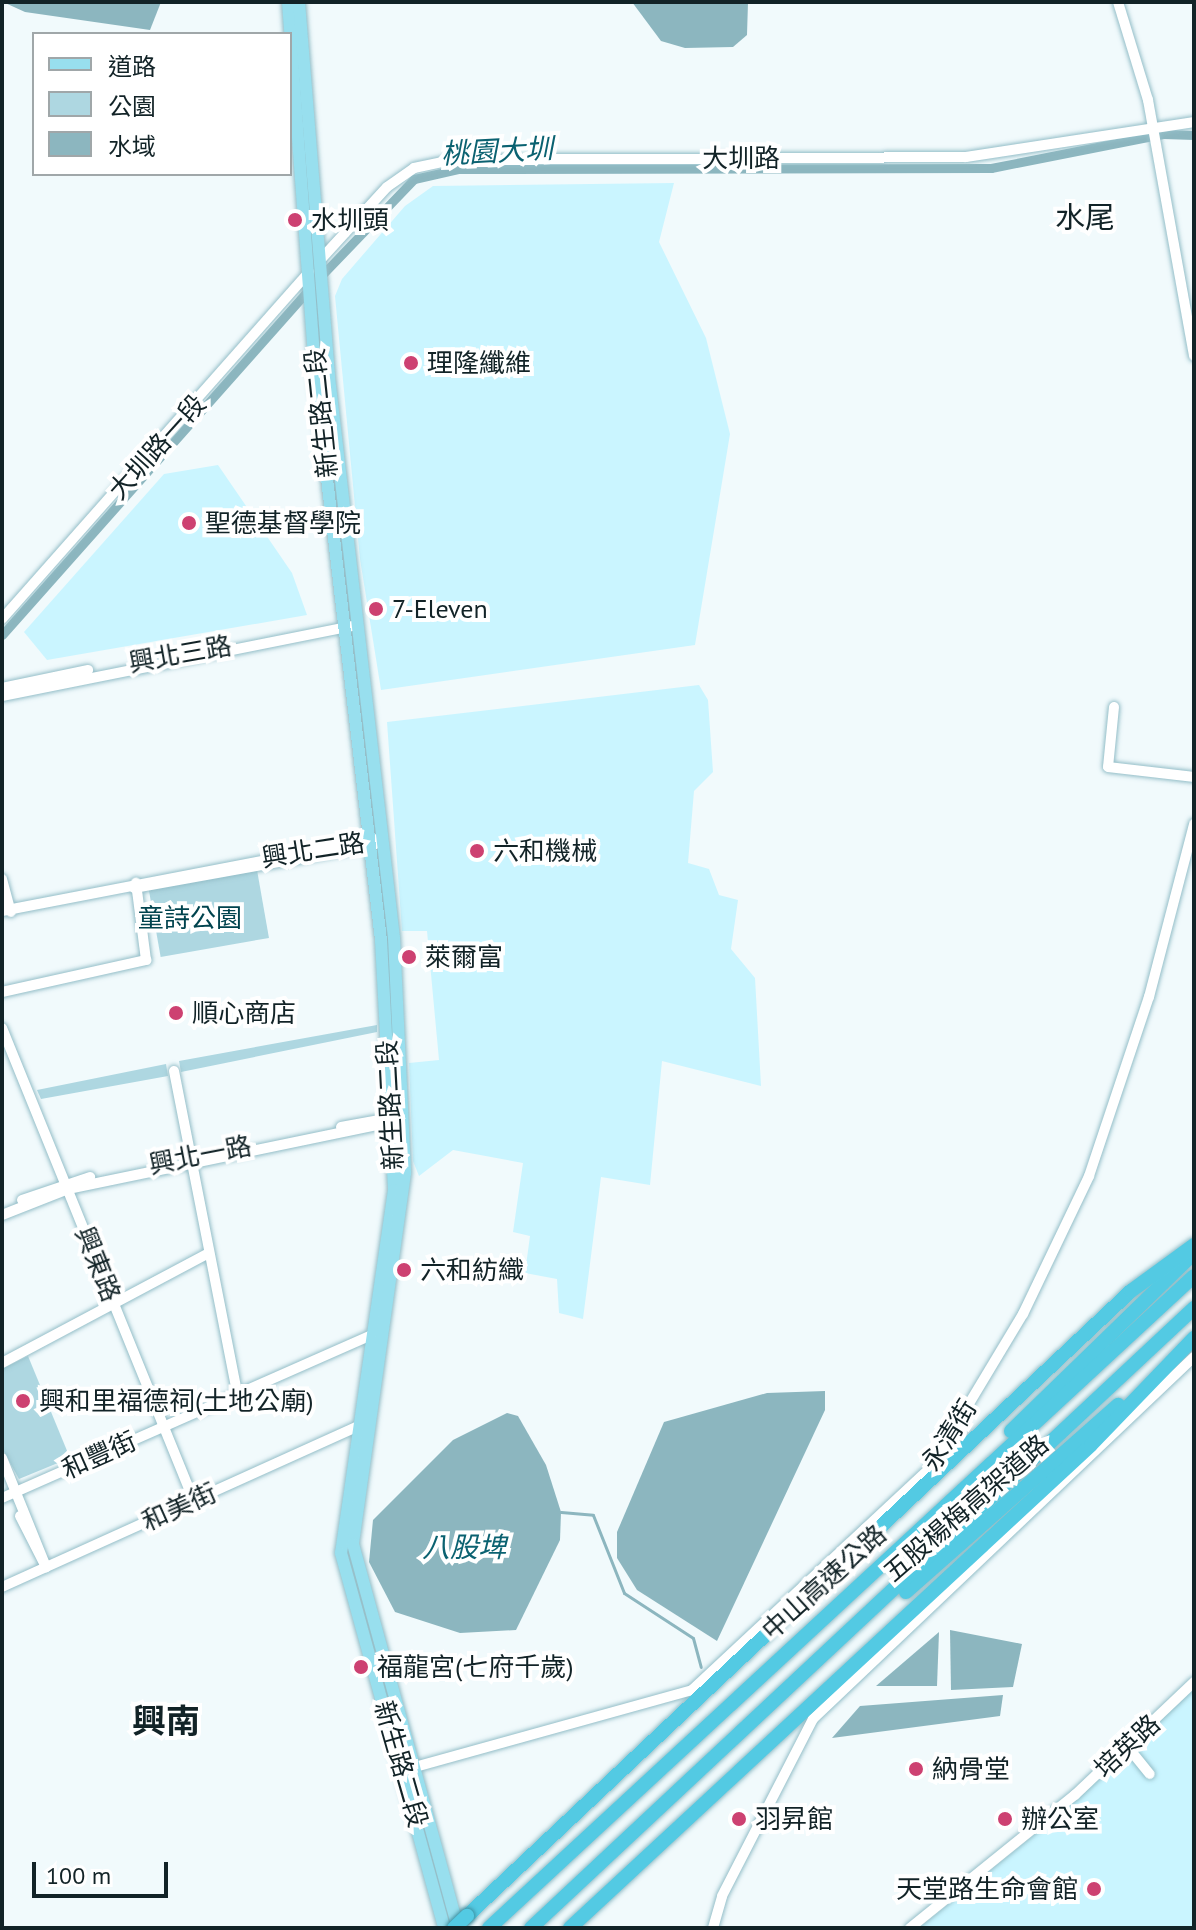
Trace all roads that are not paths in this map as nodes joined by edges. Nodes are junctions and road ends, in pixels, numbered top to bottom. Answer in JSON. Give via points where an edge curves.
{"nodes":[{"id":1,"x":288,"y":2,"type":"edge"},
{"id":2,"x":299,"y":2,"type":"edge"},
{"id":3,"x":1118,"y":2,"type":"edge"},
{"id":4,"x":290,"y":32,"type":"edge"},
{"id":5,"x":292,"y":53,"type":"edge"},
{"id":6,"x":1194,"y":122,"type":"edge"},
{"id":7,"x":1152,"y":124,"type":"junction"},
{"id":8,"x":322,"y":258,"type":"junction"},
{"id":9,"x":309,"y":272,"type":"junction"},
{"id":10,"x":1194,"y":356,"type":"edge"},
{"id":11,"x":2,"y":619,"type":"edge"},
{"id":12,"x":350,"y":627,"type":"junction"},
{"id":13,"x":2,"y":688,"type":"edge"},
{"id":14,"x":2,"y":696,"type":"edge"},
{"id":15,"x":1114,"y":707,"type":"dead end"},
{"id":16,"x":1194,"y":777,"type":"edge"},
{"id":17,"x":1194,"y":824,"type":"edge"},
{"id":18,"x":375,"y":842,"type":"junction"},
{"id":19,"x":2,"y":879,"type":"edge"},
{"id":20,"x":136,"y":884,"type":"junction"},
{"id":21,"x":6,"y":913,"type":"edge"},
{"id":22,"x":2,"y":992,"type":"edge"},
{"id":23,"x":2,"y":1028,"type":"edge"},
{"id":24,"x":174,"y":1071,"type":"dead end"},
{"id":25,"x":395,"y":1119,"type":"junction"},
{"id":26,"x":192,"y":1160,"type":"junction"},
{"id":27,"x":67,"y":1186,"type":"junction"},
{"id":28,"x":2,"y":1208,"type":"edge"},
{"id":29,"x":2,"y":1215,"type":"edge"},
{"id":30,"x":1194,"y":1245,"type":"edge"},
{"id":31,"x":209,"y":1253,"type":"junction"},
{"id":32,"x":1194,"y":1253,"type":"edge"},
{"id":33,"x":1194,"y":1276,"type":"edge"},
{"id":34,"x":114,"y":1302,"type":"junction"},
{"id":35,"x":1194,"y":1308,"type":"edge"},
{"id":36,"x":372,"y":1335,"type":"junction"},
{"id":37,"x":1194,"y":1337,"type":"edge"},
{"id":38,"x":1194,"y":1357,"type":"edge"},
{"id":39,"x":2,"y":1363,"type":"edge"},
{"id":40,"x":237,"y":1391,"type":"junction"},
{"id":41,"x":164,"y":1427,"type":"junction"},
{"id":42,"x":357,"y":1427,"type":"junction"},
{"id":43,"x":2,"y":1458,"type":"edge"},
{"id":44,"x":2,"y":1474,"type":"edge"},
{"id":45,"x":10,"y":1494,"type":"edge"},
{"id":46,"x":194,"y":1501,"type":"junction"},
{"id":47,"x":46,"y":1567,"type":"junction"},
{"id":48,"x":2,"y":1587,"type":"edge"},
{"id":49,"x":786,"y":1649,"type":"junction"},
{"id":50,"x":1194,"y":1682,"type":"edge"},
{"id":51,"x":765,"y":1712,"type":"junction"},
{"id":52,"x":1127,"y":1746,"type":"junction"},
{"id":53,"x":410,"y":1769,"type":"junction"},
{"id":54,"x":1150,"y":1774,"type":"dead end"},
{"id":55,"x":453,"y":1925,"type":"edge"},
{"id":56,"x":489,"y":1928,"type":"edge"},
{"id":57,"x":531,"y":1928,"type":"edge"},
{"id":58,"x":570,"y":1928,"type":"edge"},
{"id":59,"x":713,"y":1928,"type":"edge"},
{"id":60,"x":910,"y":1928,"type":"edge"}],
"edges":[{"from":1,"to":4,"type":"main road","name":"新生路二段"},
{"from":2,"to":8,"type":"main road","name":"新生路二段"},
{"from":3,"to":7,"type":"street"},
{"from":5,"to":9,"type":"main road","name":"新生路二段"},
{"from":6,"to":7,"type":"street","name":"大圳路"},
{"from":7,"to":8,"type":"street","name":"大圳路","via":[[966,157],[451,160],[414,168],[387,187]]},
{"from":7,"to":10,"type":"street"},
{"from":8,"to":12,"type":"main road","name":"新生路二段"},
{"from":9,"to":11,"type":"street","name":"大圳路一段"},
{"from":9,"to":12,"type":"main road","name":"新生路二段"},
{"from":12,"to":13,"type":"street","name":"興北三路"},
{"from":12,"to":14,"type":"street"},
{"from":12,"to":18,"type":"main road","name":"新生路二段"},
{"from":15,"to":16,"type":"street","via":[[1108,767]]},
{"from":17,"to":53,"type":"street","name":"永清街","via":[[1149,997],[1089,1176],[1030,1300],[931,1467],[692,1690]]},
{"from":18,"to":20,"type":"street","name":"興北二路"},
{"from":18,"to":25,"type":"main road","name":"新生路二段"},
{"from":19,"to":21,"type":"street"},
{"from":20,"to":21,"type":"street","name":"興北二路"},
{"from":20,"to":22,"type":"street","via":[[146,960]]},
{"from":23,"to":27,"type":"street","name":"興東路"},
{"from":24,"to":26,"type":"street"},
{"from":25,"to":26,"type":"street","name":"興北一路"},
{"from":25,"to":36,"type":"main road","name":"新生路二段","via":[[394,1190]]},
{"from":25,"to":53,"type":"main road","name":"新生路二段","via":[[404,1213],[353,1544]]},
{"from":26,"to":27,"type":"street","name":"興北一路"},
{"from":26,"to":31,"type":"street"},
{"from":27,"to":28,"type":"street"},
{"from":27,"to":29,"type":"street"},
{"from":27,"to":34,"type":"street","name":"興東路"},
{"from":30,"to":55,"type":"highway","via":[[1131,1291]]},
{"from":31,"to":34,"type":"street"},
{"from":31,"to":40,"type":"street"},
{"from":32,"to":49,"type":"highway","name":"五股楊梅高架道路"},
{"from":33,"to":49,"type":"highway","name":"中山高速公路"},
{"from":34,"to":39,"type":"street"},
{"from":34,"to":41,"type":"street","name":"興東路"},
{"from":35,"to":51,"type":"highway","name":"中山高速公路"},
{"from":36,"to":40,"type":"street","name":"和豐街"},
{"from":36,"to":42,"type":"main road","name":"新生路二段"},
{"from":37,"to":51,"type":"highway","name":"五股楊梅高架道路"},
{"from":37,"to":58,"type":"highway","via":[[1091,1445]]},
{"from":38,"to":59,"type":"street","via":[[823,1708],[788,1765]]},
{"from":40,"to":41,"type":"street","name":"和豐街"},
{"from":41,"to":45,"type":"street","name":"和豐街"},
{"from":41,"to":46,"type":"street","name":"興東路"},
{"from":42,"to":46,"type":"street","name":"和美街"},
{"from":42,"to":53,"type":"main road","name":"新生路二段","via":[[341,1553]]},
{"from":43,"to":45,"type":"street"},
{"from":44,"to":45,"type":"street"},
{"from":45,"to":47,"type":"street"},
{"from":46,"to":47,"type":"street","name":"和美街"},
{"from":47,"to":48,"type":"street","name":"和美街"},
{"from":49,"to":56,"type":"highway","name":"中山高速公路"},
{"from":50,"to":52,"type":"street","name":"培英路"},
{"from":51,"to":57,"type":"highway","name":"中山高速公路"},
{"from":52,"to":54,"type":"street"},
{"from":52,"to":60,"type":"street","name":"培英路"},
{"from":53,"to":55,"type":"main road","name":"新生路二段"},
{"from":53,"to":55,"type":"main road","name":"新生路二段","via":[[453,1900]]}]}
